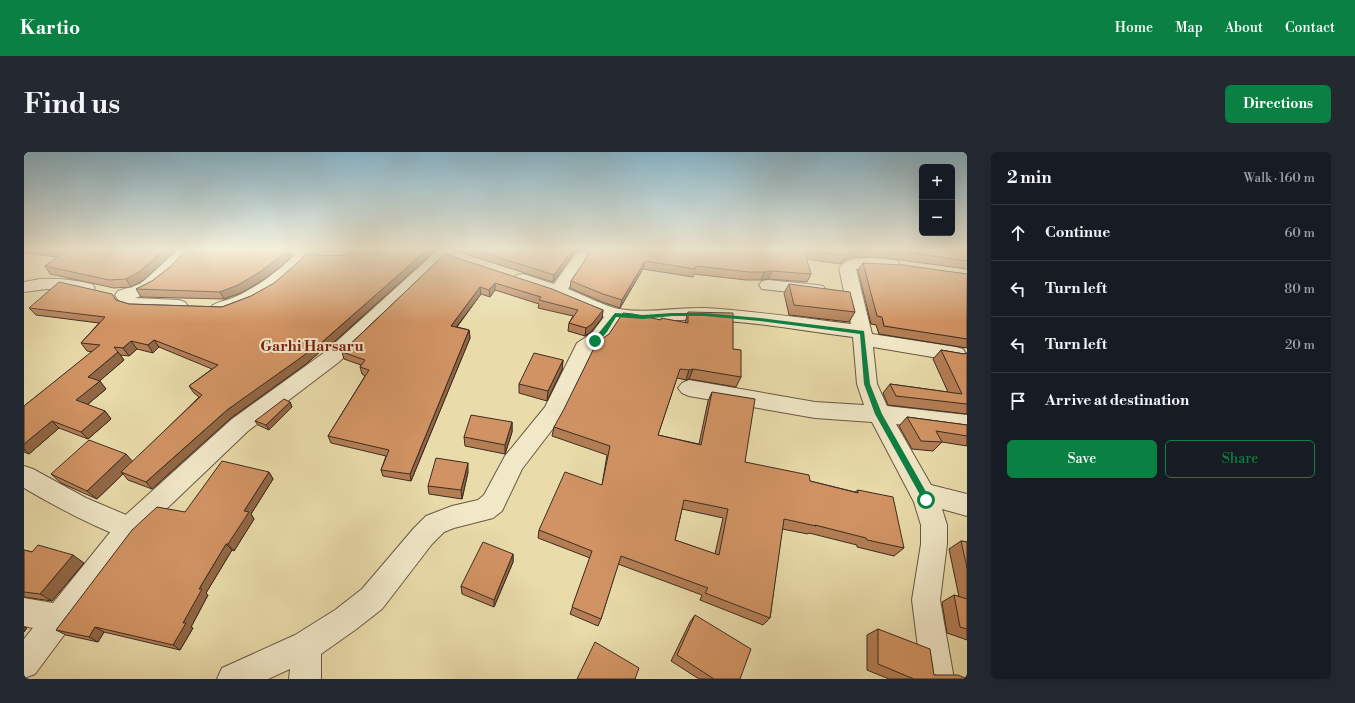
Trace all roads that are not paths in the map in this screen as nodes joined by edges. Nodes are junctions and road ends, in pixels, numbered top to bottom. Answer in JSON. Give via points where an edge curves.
{"nodes":[{"id":1,"x":160,"y":274,"type":"edge"},
{"id":2,"x":286,"y":274,"type":"edge"},
{"id":3,"x":428,"y":274,"type":"edge"},
{"id":4,"x":508,"y":274,"type":"edge"},
{"id":5,"x":570,"y":274,"type":"edge"},
{"id":6,"x":846,"y":274,"type":"edge"},
{"id":7,"x":768,"y":285,"type":"dead end"},
{"id":8,"x":24,"y":287,"type":"edge"},
{"id":9,"x":558,"y":291,"type":"junction"},
{"id":10,"x":841,"y":293,"type":"junction"},
{"id":11,"x":112,"y":294,"type":"junction"},
{"id":12,"x":615,"y":315,"type":"junction"},
{"id":13,"x":863,"y":335,"type":"junction"},
{"id":14,"x":956,"y":354,"type":"edge"},
{"id":15,"x":689,"y":388,"type":"dead end"},
{"id":16,"x":878,"y":414,"type":"junction"},
{"id":17,"x":967,"y":424,"type":"edge"},
{"id":18,"x":24,"y":476,"type":"edge"},
{"id":19,"x":923,"y":494,"type":"junction"},
{"id":20,"x":967,"y":505,"type":"edge"},
{"id":21,"x":129,"y":528,"type":"junction"},
{"id":22,"x":24,"y":612,"type":"edge"},
{"id":23,"x":59,"y":619,"type":"junction"},
{"id":24,"x":306,"y":646,"type":"junction"},
{"id":25,"x":24,"y":662,"type":"edge"},
{"id":26,"x":233,"y":679,"type":"edge"},
{"id":27,"x":305,"y":679,"type":"edge"},
{"id":28,"x":938,"y":679,"type":"edge"}],
"edges":[{"from":1,"to":11,"type":"street","via":[[146,288]]},
{"from":2,"to":11,"type":"street","via":[[226,307],[134,304]]},
{"from":3,"to":21,"type":"street","via":[[332,357],[240,425]]},
{"from":4,"to":9,"type":"street"},
{"from":5,"to":9,"type":"street"},
{"from":6,"to":10,"type":"street"},
{"from":7,"to":10,"type":"street"},
{"from":8,"to":11,"type":"street","via":[[64,283]]},
{"from":9,"to":12,"type":"street"},
{"from":10,"to":13,"type":"street"},
{"from":12,"to":13,"type":"street","via":[[643,317],[704,314],[760,319]]},
{"from":12,"to":24,"type":"street","via":[[599,338],[584,348],[553,412],[513,463],[493,503],[484,510],[435,524],[372,599]]},
{"from":13,"to":14,"type":"street"},
{"from":13,"to":16,"type":"street","via":[[867,384]]},
{"from":15,"to":16,"type":"street","via":[[815,410]]},
{"from":16,"to":17,"type":"street"},
{"from":16,"to":19,"type":"street"},
{"from":18,"to":21,"type":"street","via":[[77,506]]},
{"from":19,"to":20,"type":"street"},
{"from":19,"to":28,"type":"street","via":[[934,525],[934,544],[926,600]]},
{"from":21,"to":23,"type":"street"},
{"from":22,"to":23,"type":"street"},
{"from":23,"to":25,"type":"street"},
{"from":24,"to":26,"type":"street"},
{"from":24,"to":27,"type":"street"}]}
